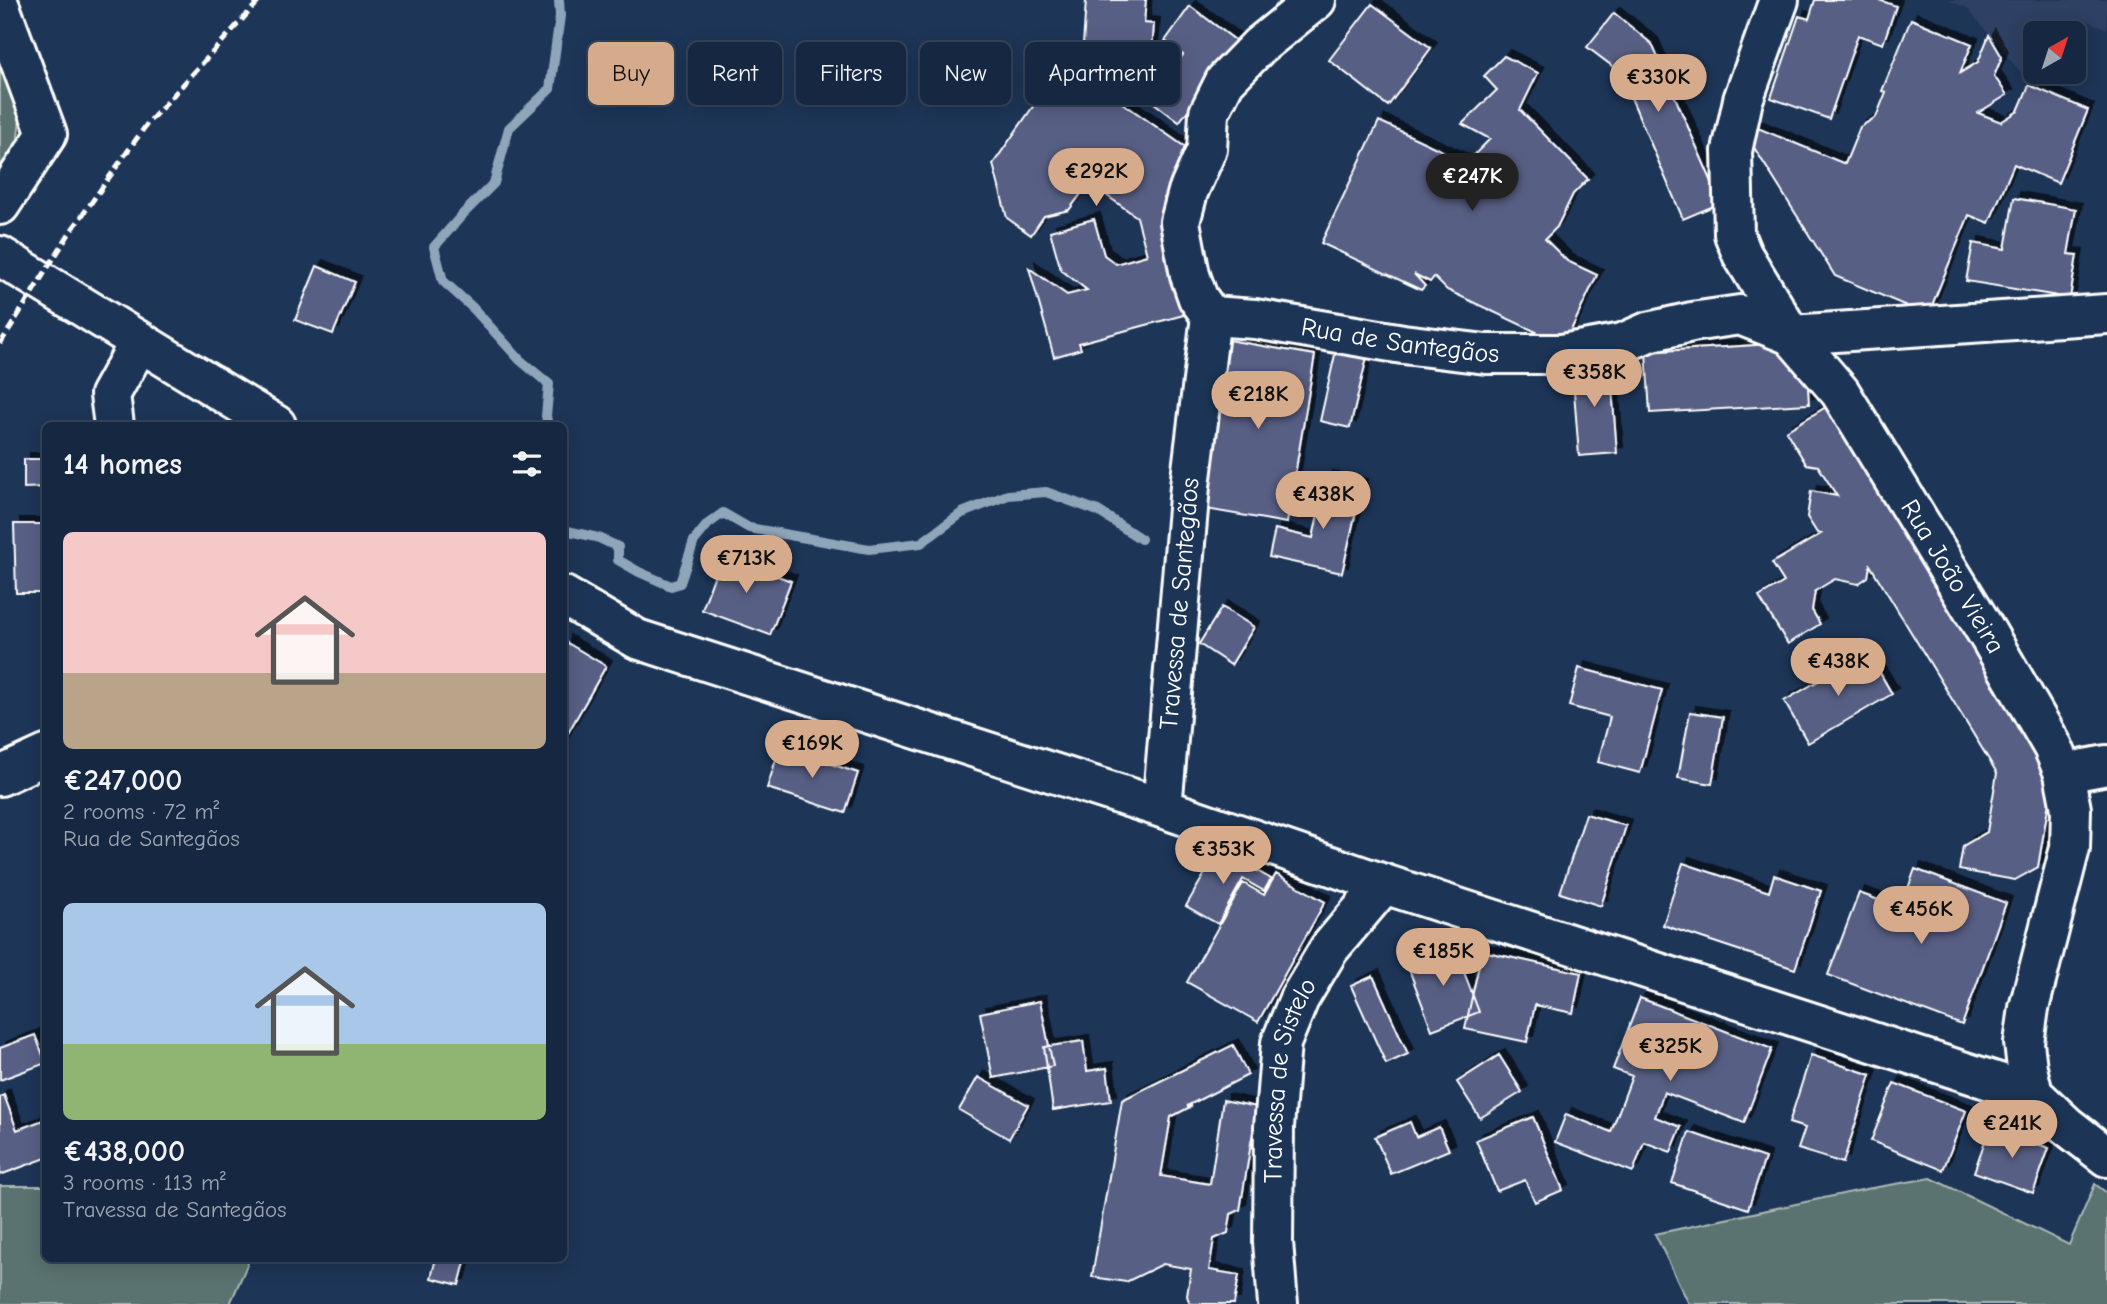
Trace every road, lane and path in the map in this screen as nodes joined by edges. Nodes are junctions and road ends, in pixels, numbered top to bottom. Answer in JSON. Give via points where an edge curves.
{"nodes":[{"id":1,"x":1316,"y":0,"type":"edge"},
{"id":2,"x":1779,"y":0,"type":"edge"},
{"id":3,"x":0,"y":7,"type":"edge"},
{"id":4,"x":0,"y":205,"type":"edge"},
{"id":5,"x":0,"y":256,"type":"edge"},
{"id":6,"x":2107,"y":314,"type":"edge"},
{"id":7,"x":1212,"y":316,"type":"junction"},
{"id":8,"x":1791,"y":335,"type":"junction"},
{"id":9,"x":140,"y":341,"type":"junction"},
{"id":10,"x":114,"y":422,"type":"edge"},
{"id":11,"x":271,"y":422,"type":"edge"},
{"id":12,"x":567,"y":598,"type":"edge"},
{"id":13,"x":42,"y":757,"type":"edge"},
{"id":14,"x":2107,"y":765,"type":"edge"},
{"id":15,"x":2064,"y":773,"type":"junction"},
{"id":16,"x":0,"y":776,"type":"edge"},
{"id":17,"x":1162,"y":808,"type":"junction"},
{"id":18,"x":1384,"y":884,"type":"junction"},
{"id":19,"x":2033,"y":1094,"type":"junction"},
{"id":20,"x":2107,"y":1157,"type":"edge"},
{"id":21,"x":1278,"y":1304,"type":"edge"}],
"edges":[{"from":1,"to":7,"type":"street","via":[[1259,46],[1225,81],[1209,113],[1207,149],[1180,222],[1190,275],[1198,298]]},
{"from":2,"to":8,"type":"street","name":"Rua João Vieira","via":[[1743,100],[1732,151],[1731,186],[1734,234],[1742,254]]},
{"from":3,"to":4,"type":"street","via":[[47,134]]},
{"from":5,"to":9,"type":"street"},
{"from":6,"to":8,"type":"street"},
{"from":7,"to":8,"type":"street","name":"Rua de Santegãos","via":[[1486,354],[1562,355],[1692,322],[1740,315]]},
{"from":7,"to":17,"type":"street","name":"Travessa de Santegãos","via":[[1190,486]]},
{"from":8,"to":15,"type":"street","name":"Rua João Vieira","via":[[1840,393],[1987,633]]},
{"from":9,"to":10,"type":"street","via":[[110,395]]},
{"from":9,"to":11,"type":"street"},
{"from":12,"to":17,"type":"street","via":[[637,639]]},
{"from":13,"to":16,"type":"street"},
{"from":14,"to":15,"type":"street"},
{"from":15,"to":19,"type":"street","name":"Rua João Vieira","via":[[2071,809],[2070,848],[2024,1044]]},
{"from":17,"to":18,"type":"street"},
{"from":18,"to":19,"type":"street"},
{"from":18,"to":21,"type":"street","name":"Travessa de Sistelo","via":[[1329,949],[1299,999],[1281,1043],[1274,1127],[1273,1242]]},
{"from":19,"to":20,"type":"street"}]}
